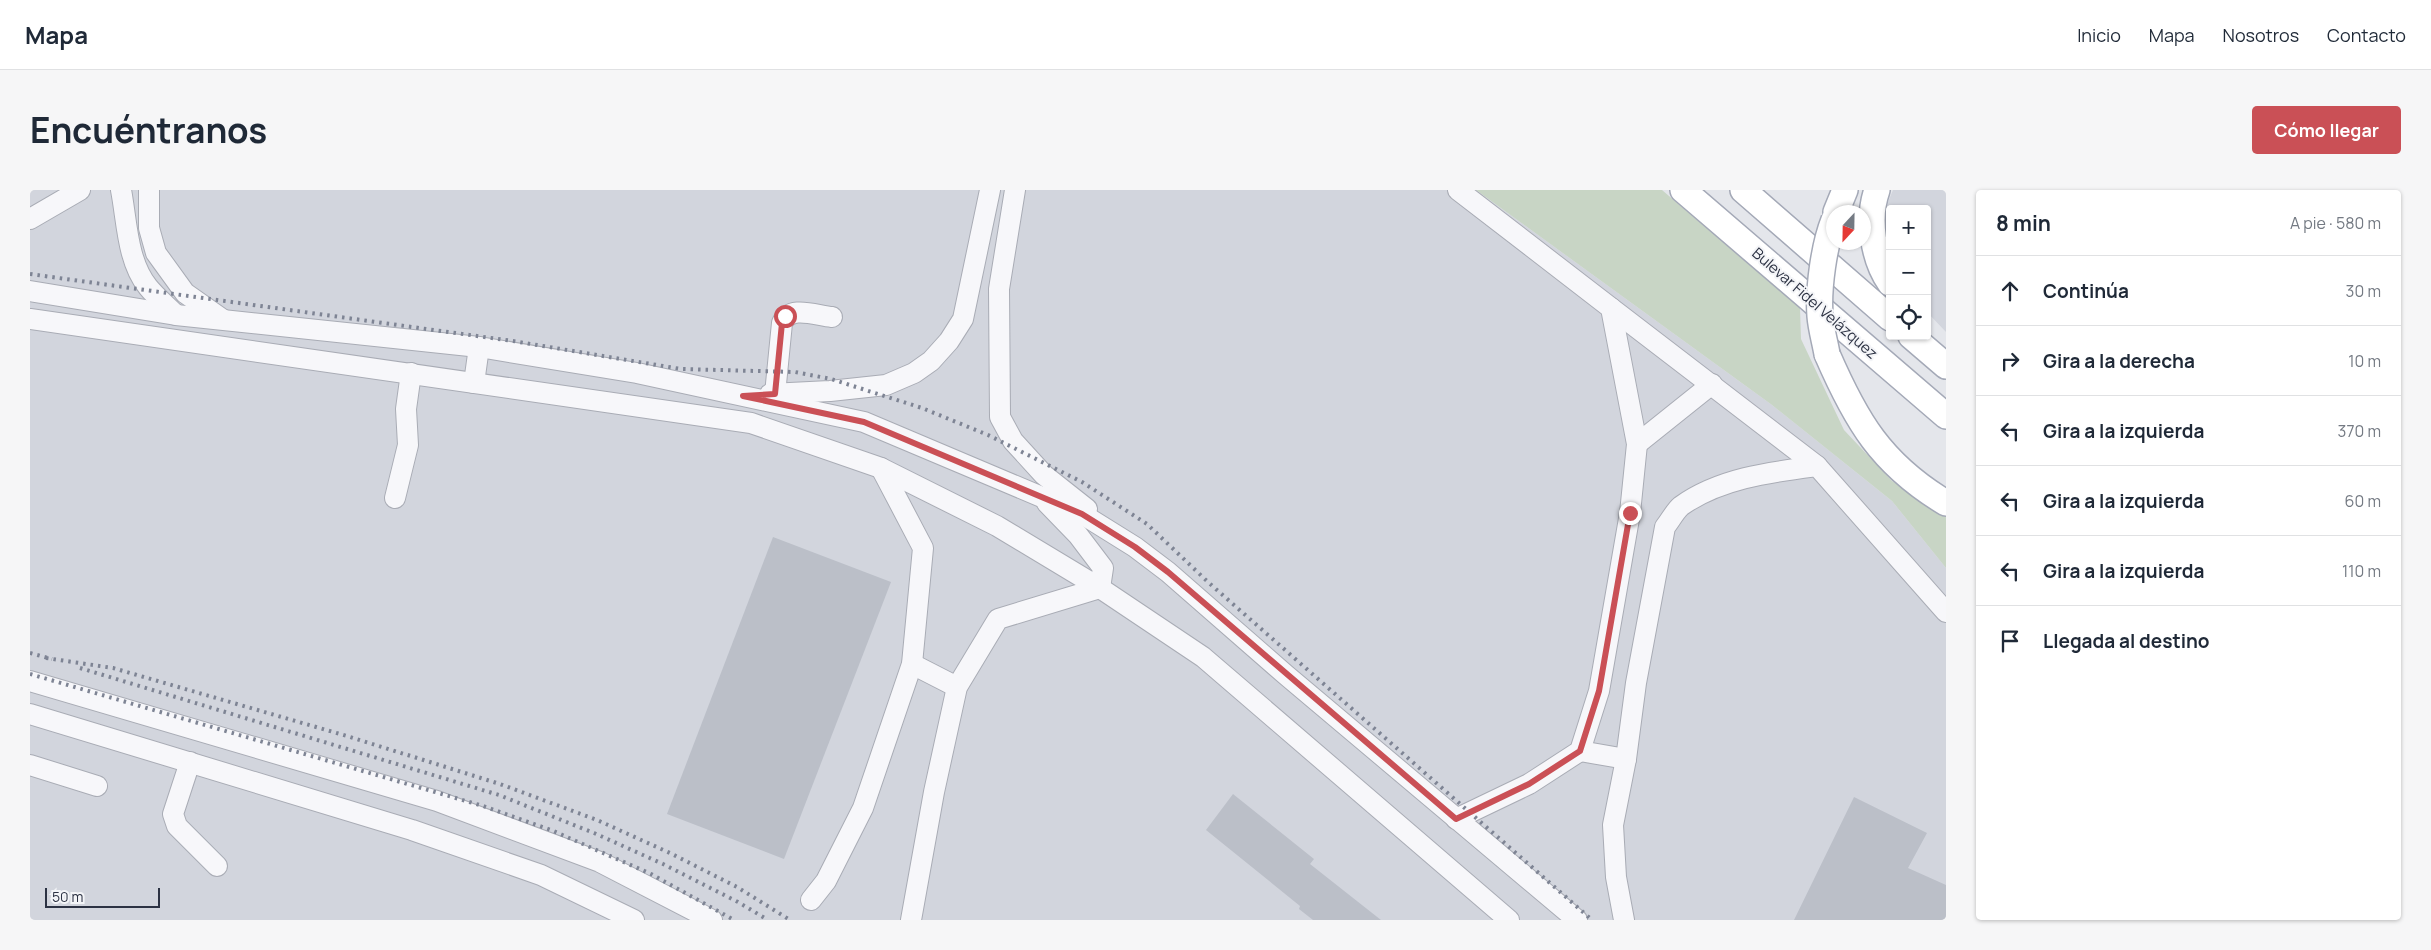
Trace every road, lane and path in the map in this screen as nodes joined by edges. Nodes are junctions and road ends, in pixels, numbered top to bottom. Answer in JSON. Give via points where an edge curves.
{"nodes":[{"id":1,"x":80,"y":190,"type":"edge"},
{"id":2,"x":121,"y":190,"type":"edge"},
{"id":3,"x":148,"y":190,"type":"edge"},
{"id":4,"x":990,"y":190,"type":"edge"},
{"id":5,"x":1015,"y":190,"type":"edge"},
{"id":6,"x":1458,"y":190,"type":"edge"},
{"id":7,"x":1684,"y":190,"type":"edge"},
{"id":8,"x":1742,"y":190,"type":"edge"},
{"id":9,"x":1877,"y":190,"type":"edge"},
{"id":10,"x":30,"y":219,"type":"edge"},
{"id":11,"x":1827,"y":250,"type":"edge"},
{"id":12,"x":1886,"y":275,"type":"edge"},
{"id":13,"x":30,"y":291,"type":"edge"},
{"id":14,"x":1611,"y":308,"type":"junction"},
{"id":15,"x":176,"y":314,"type":"junction"},
{"id":16,"x":1886,"y":315,"type":"edge"},
{"id":17,"x":832,"y":317,"type":"dead end"},
{"id":18,"x":30,"y":320,"type":"edge"},
{"id":19,"x":224,"y":320,"type":"junction"},
{"id":20,"x":1931,"y":339,"type":"edge"},
{"id":21,"x":1916,"y":340,"type":"edge"},
{"id":22,"x":479,"y":347,"type":"junction"},
{"id":23,"x":1946,"y":356,"type":"edge"},
{"id":24,"x":1946,"y":366,"type":"edge"},
{"id":25,"x":411,"y":374,"type":"junction"},
{"id":26,"x":474,"y":383,"type":"junction"},
{"id":27,"x":1712,"y":384,"type":"junction"},
{"id":28,"x":775,"y":394,"type":"junction"},
{"id":29,"x":743,"y":396,"type":"junction"},
{"id":30,"x":1946,"y":416,"type":"edge"},
{"id":31,"x":1637,"y":444,"type":"junction"},
{"id":32,"x":1817,"y":466,"type":"junction"},
{"id":33,"x":881,"y":468,"type":"junction"},
{"id":34,"x":1039,"y":496,"type":"junction"},
{"id":35,"x":395,"y":498,"type":"dead end"},
{"id":36,"x":1946,"y":503,"type":"edge"},
{"id":37,"x":1135,"y":547,"type":"junction"},
{"id":38,"x":1100,"y":588,"type":"junction"},
{"id":39,"x":1946,"y":612,"type":"edge"},
{"id":40,"x":912,"y":664,"type":"junction"},
{"id":41,"x":30,"y":681,"type":"edge"},
{"id":42,"x":957,"y":686,"type":"junction"},
{"id":43,"x":30,"y":714,"type":"edge"},
{"id":44,"x":1580,"y":751,"type":"junction"},
{"id":45,"x":1626,"y":759,"type":"junction"},
{"id":46,"x":190,"y":762,"type":"junction"},
{"id":47,"x":30,"y":765,"type":"edge"},
{"id":48,"x":97,"y":786,"type":"dead end"},
{"id":49,"x":1456,"y":819,"type":"junction"},
{"id":50,"x":216,"y":866,"type":"dead end"},
{"id":51,"x":811,"y":900,"type":"dead end"},
{"id":52,"x":634,"y":920,"type":"edge"},
{"id":53,"x":712,"y":920,"type":"edge"},
{"id":54,"x":911,"y":920,"type":"edge"},
{"id":55,"x":1509,"y":920,"type":"edge"},
{"id":56,"x":1577,"y":920,"type":"edge"},
{"id":57,"x":1624,"y":920,"type":"edge"}],
"edges":[{"from":1,"to":10,"type":"street"},
{"from":2,"to":15,"type":"street","via":[[129,242],[140,274],[148,287]]},
{"from":3,"to":19,"type":"street","via":[[149,228],[156,253],[185,293]]},
{"from":4,"to":28,"type":"street","via":[[963,319],[931,362],[886,385]]},
{"from":5,"to":37,"type":"street","via":[[999,290],[1000,417],[1013,441],[1044,475]]},
{"from":6,"to":14,"type":"street"},
{"from":7,"to":30,"type":"main road","name":"Bulevar Fidel Velázquez"},
{"from":8,"to":16,"type":"main road"},
{"from":9,"to":12,"type":"main road","via":[[1872,215],[1873,236],[1876,254]]},
{"from":11,"to":36,"type":"main road","bridge":true,"via":[[1820,315],[1827,354],[1855,416],[1894,466]]},
{"from":13,"to":15,"type":"street"},
{"from":14,"to":27,"type":"street"},
{"from":14,"to":31,"type":"street"},
{"from":15,"to":19,"type":"street"},
{"from":17,"to":28,"type":"street","via":[[792,312],[785,316]]},
{"from":18,"to":25,"type":"street"},
{"from":19,"to":22,"type":"street"},
{"from":20,"to":23,"type":"main road"},
{"from":21,"to":24,"type":"main road"},
{"from":22,"to":26,"type":"street"},
{"from":22,"to":29,"type":"street","via":[[637,372]]},
{"from":25,"to":26,"type":"street"},
{"from":25,"to":35,"type":"street","via":[[406,410],[408,445]]},
{"from":26,"to":33,"type":"street","via":[[751,423]]},
{"from":27,"to":31,"type":"street"},
{"from":27,"to":32,"type":"street"},
{"from":28,"to":29,"type":"street"},
{"from":29,"to":34,"type":"street","via":[[864,422]]},
{"from":31,"to":44,"type":"street","via":[[1630,513],[1599,691]]},
{"from":32,"to":39,"type":"street"},
{"from":32,"to":45,"type":"street","via":[[1757,474],[1704,492],[1680,507],[1665,527],[1636,683]]},
{"from":33,"to":38,"type":"street","via":[[997,526]]},
{"from":33,"to":40,"type":"street","via":[[923,548]]},
{"from":34,"to":37,"type":"street","via":[[1082,514]]},
{"from":34,"to":38,"type":"street","via":[[1078,535],[1103,568]]},
{"from":37,"to":49,"type":"street"},
{"from":38,"to":42,"type":"street","via":[[998,619]]},
{"from":38,"to":55,"type":"street","via":[[1203,657]]},
{"from":40,"to":42,"type":"street"},
{"from":40,"to":51,"type":"street","via":[[863,808],[826,881]]},
{"from":41,"to":53,"type":"street","via":[[437,801],[600,862]]},
{"from":42,"to":54,"type":"street"},
{"from":43,"to":46,"type":"street"},
{"from":44,"to":45,"type":"street"},
{"from":44,"to":49,"type":"street","via":[[1529,784]]},
{"from":45,"to":57,"type":"street","via":[[1613,825],[1616,877]]},
{"from":46,"to":50,"type":"street","via":[[173,814],[176,826]]},
{"from":46,"to":52,"type":"street","via":[[412,830],[541,875]]},
{"from":47,"to":48,"type":"street"},
{"from":49,"to":56,"type":"street"}]}
